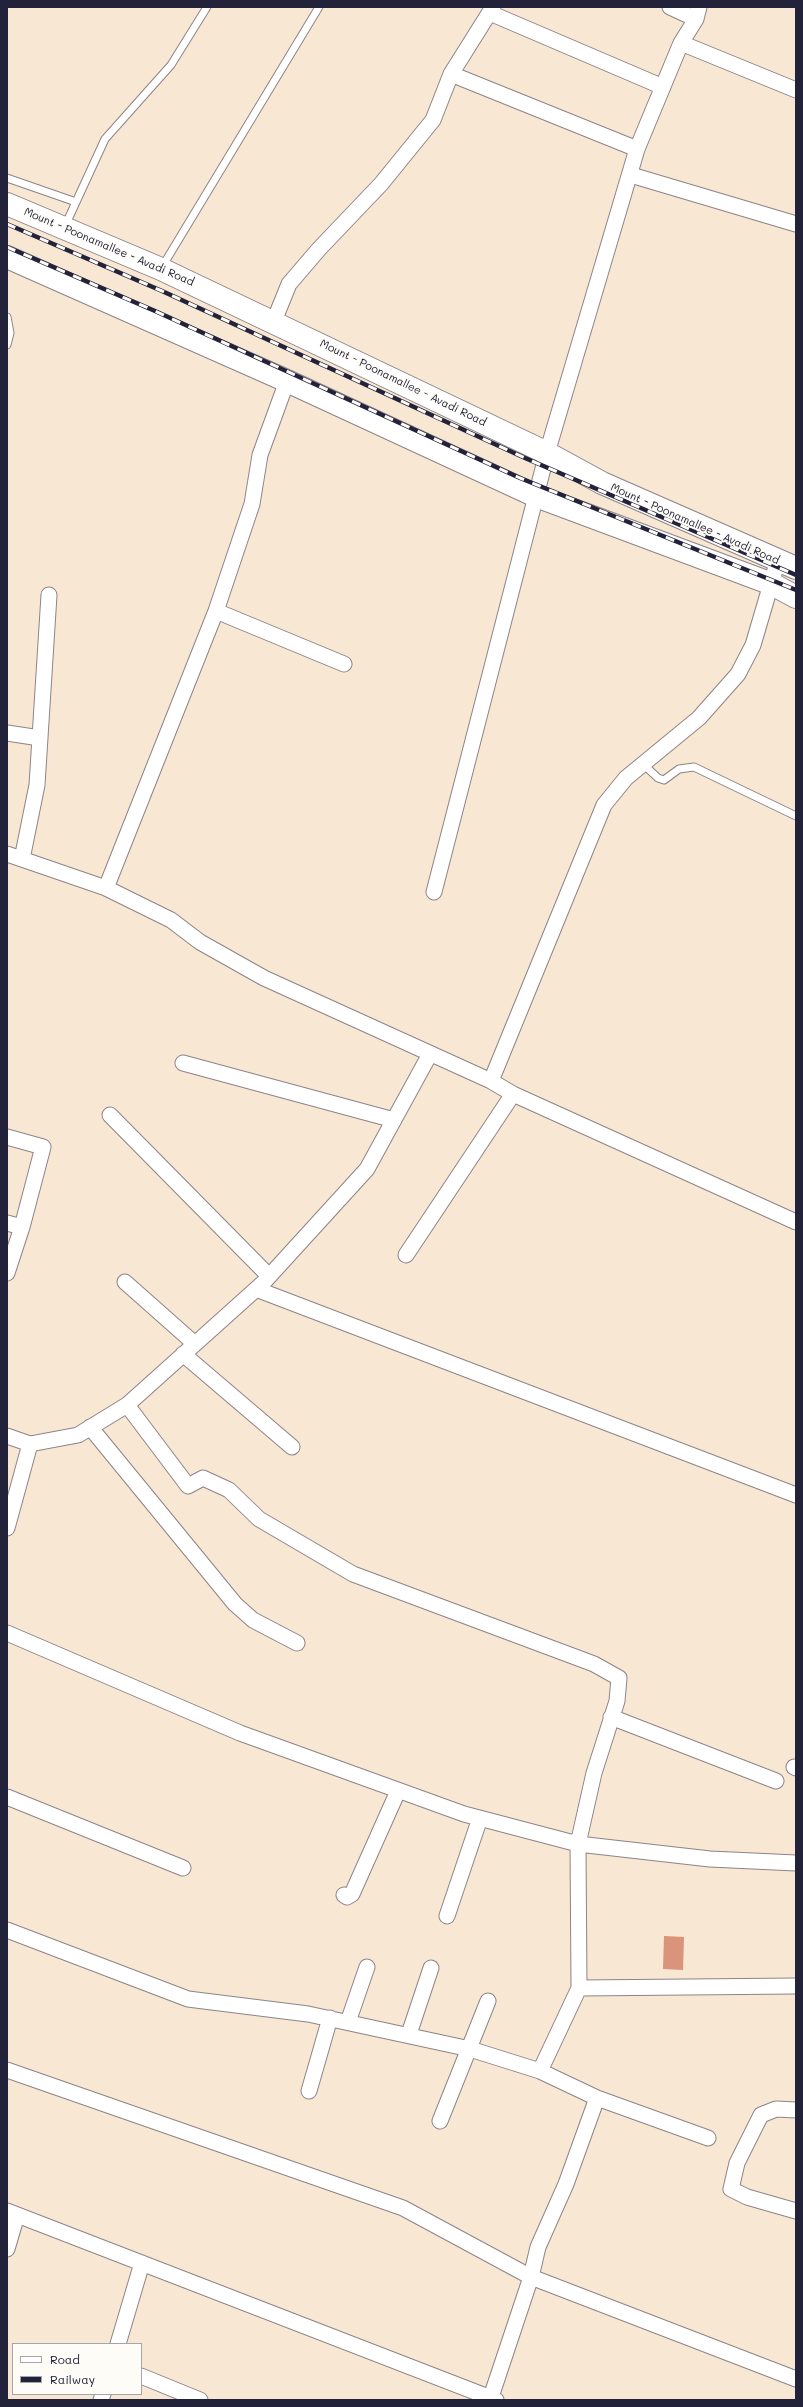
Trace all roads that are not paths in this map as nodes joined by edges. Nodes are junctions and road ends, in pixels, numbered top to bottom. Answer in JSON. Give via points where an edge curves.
{"nodes":[{"id":1,"x":207,"y":7,"type":"edge"},
{"id":2,"x":319,"y":7,"type":"edge"},
{"id":3,"x":670,"y":7,"type":"edge"},
{"id":4,"x":492,"y":10,"type":"edge"},
{"id":5,"x":698,"y":13,"type":"edge"},
{"id":6,"x":681,"y":43,"type":"junction"},
{"id":7,"x":451,"y":74,"type":"junction"},
{"id":8,"x":663,"y":87,"type":"junction"},
{"id":9,"x":796,"y":90,"type":"edge"},
{"id":10,"x":637,"y":149,"type":"junction"},
{"id":11,"x":631,"y":175,"type":"junction"},
{"id":12,"x":7,"y":178,"type":"edge"},
{"id":13,"x":76,"y":202,"type":"junction"},
{"id":14,"x":7,"y":204,"type":"edge"},
{"id":15,"x":796,"y":224,"type":"edge"},
{"id":16,"x":64,"y":228,"type":"junction"},
{"id":17,"x":7,"y":257,"type":"edge"},
{"id":18,"x":161,"y":269,"type":"junction"},
{"id":19,"x":7,"y":317,"type":"edge"},
{"id":20,"x":274,"y":321,"type":"junction"},
{"id":21,"x":7,"y":345,"type":"edge"},
{"id":22,"x":287,"y":381,"type":"junction"},
{"id":23,"x":547,"y":453,"type":"junction"},
{"id":24,"x":536,"y":496,"type":"junction"},
{"id":25,"x":787,"y":564,"type":"edge"},
{"id":26,"x":772,"y":584,"type":"junction"},
{"id":27,"x":49,"y":595,"type":"dead end"},
{"id":28,"x":796,"y":597,"type":"edge"},
{"id":29,"x":216,"y":611,"type":"junction"},
{"id":30,"x":344,"y":664,"type":"dead end"},
{"id":31,"x":7,"y":733,"type":"edge"},
{"id":32,"x":40,"y":738,"type":"junction"},
{"id":33,"x":643,"y":764,"type":"junction"},
{"id":34,"x":796,"y":816,"type":"edge"},
{"id":35,"x":7,"y":854,"type":"edge"},
{"id":36,"x":22,"y":859,"type":"junction"},
{"id":37,"x":106,"y":888,"type":"junction"},
{"id":38,"x":434,"y":892,"type":"dead end"},
{"id":39,"x":430,"y":1054,"type":"junction"},
{"id":40,"x":183,"y":1063,"type":"dead end"},
{"id":41,"x":491,"y":1081,"type":"junction"},
{"id":42,"x":513,"y":1094,"type":"junction"},
{"id":43,"x":110,"y":1115,"type":"dead end"},
{"id":44,"x":394,"y":1120,"type":"junction"},
{"id":45,"x":7,"y":1137,"type":"edge"},
{"id":46,"x":796,"y":1222,"type":"edge"},
{"id":47,"x":7,"y":1223,"type":"edge"},
{"id":48,"x":22,"y":1227,"type":"junction"},
{"id":49,"x":406,"y":1255,"type":"dead end"},
{"id":50,"x":7,"y":1273,"type":"edge"},
{"id":51,"x":269,"y":1276,"type":"junction"},
{"id":52,"x":124,"y":1282,"type":"dead end"},
{"id":53,"x":256,"y":1289,"type":"junction"},
{"id":54,"x":196,"y":1344,"type":"junction"},
{"id":55,"x":183,"y":1354,"type":"junction"},
{"id":56,"x":127,"y":1405,"type":"junction"},
{"id":57,"x":90,"y":1427,"type":"junction"},
{"id":58,"x":7,"y":1436,"type":"edge"},
{"id":59,"x":30,"y":1444,"type":"junction"},
{"id":60,"x":292,"y":1447,"type":"dead end"},
{"id":61,"x":796,"y":1496,"type":"edge"},
{"id":62,"x":8,"y":1520,"type":"edge"},
{"id":63,"x":7,"y":1633,"type":"edge"},
{"id":64,"x":297,"y":1643,"type":"dead end"},
{"id":65,"x":612,"y":1717,"type":"junction"},
{"id":66,"x":776,"y":1781,"type":"dead end"},
{"id":67,"x":398,"y":1791,"type":"junction"},
{"id":68,"x":7,"y":1797,"type":"edge"},
{"id":69,"x":480,"y":1818,"type":"junction"},
{"id":70,"x":578,"y":1844,"type":"junction"},
{"id":71,"x":796,"y":1863,"type":"edge"},
{"id":72,"x":183,"y":1868,"type":"dead end"},
{"id":73,"x":344,"y":1895,"type":"dead end"},
{"id":74,"x":447,"y":1916,"type":"dead end"},
{"id":75,"x":7,"y":1930,"type":"edge"},
{"id":76,"x":367,"y":1967,"type":"dead end"},
{"id":77,"x":432,"y":1968,"type":"dead end"},
{"id":78,"x":796,"y":1986,"type":"edge"},
{"id":79,"x":579,"y":1988,"type":"junction"},
{"id":80,"x":488,"y":2001,"type":"dead end"},
{"id":81,"x":330,"y":2018,"type":"junction"},
{"id":82,"x":348,"y":2022,"type":"junction"},
{"id":83,"x":408,"y":2034,"type":"junction"},
{"id":84,"x":470,"y":2049,"type":"junction"},
{"id":85,"x":7,"y":2070,"type":"edge"},
{"id":86,"x":540,"y":2071,"type":"junction"},
{"id":87,"x":309,"y":2091,"type":"dead end"},
{"id":88,"x":597,"y":2098,"type":"junction"},
{"id":89,"x":796,"y":2110,"type":"edge"},
{"id":90,"x":440,"y":2121,"type":"dead end"},
{"id":91,"x":708,"y":2138,"type":"dead end"},
{"id":92,"x":796,"y":2211,"type":"edge"},
{"id":93,"x":12,"y":2213,"type":"edge"},
{"id":94,"x":7,"y":2249,"type":"edge"},
{"id":95,"x":142,"y":2263,"type":"junction"},
{"id":96,"x":531,"y":2277,"type":"junction"},
{"id":97,"x":118,"y":2343,"type":"edge"},
{"id":98,"x":142,"y":2376,"type":"edge"},
{"id":99,"x":796,"y":2379,"type":"edge"},
{"id":100,"x":493,"y":2399,"type":"edge"},
{"id":101,"x":200,"y":2400,"type":"edge"}],
"edges":[{"from":1,"to":13,"type":"lane","via":[[171,65],[105,139]]},
{"from":2,"to":18,"type":"lane"},
{"from":3,"to":5,"type":"street"},
{"from":4,"to":7,"type":"street"},
{"from":4,"to":8,"type":"street"},
{"from":5,"to":6,"type":"street"},
{"from":6,"to":8,"type":"street"},
{"from":6,"to":9,"type":"street"},
{"from":7,"to":10,"type":"street"},
{"from":7,"to":20,"type":"street","via":[[433,120],[381,184],[289,284]]},
{"from":8,"to":10,"type":"street"},
{"from":10,"to":11,"type":"street"},
{"from":11,"to":15,"type":"street"},
{"from":11,"to":23,"type":"street"},
{"from":12,"to":13,"type":"lane"},
{"from":13,"to":16,"type":"lane"},
{"from":14,"to":16,"type":"main road","name":"Mount - Poonamallee - Avadi Road"},
{"from":16,"to":18,"type":"main road","name":"Mount - Poonamallee - Avadi Road"},
{"from":17,"to":22,"type":"main road"},
{"from":18,"to":20,"type":"main road","name":"Mount - Poonamallee - Avadi Road"},
{"from":19,"to":21,"type":"lane","via":[[10,333]]},
{"from":20,"to":23,"type":"main road","name":"Mount - Poonamallee - Avadi Road"},
{"from":22,"to":24,"type":"main road"},
{"from":22,"to":29,"type":"street","via":[[260,455],[252,504]]},
{"from":23,"to":24,"type":"street"},
{"from":23,"to":25,"type":"main road","name":"Mount - Poonamallee - Avadi Road","via":[[602,483]]},
{"from":24,"to":26,"type":"main road"},
{"from":24,"to":38,"type":"street"},
{"from":25,"to":26,"type":"street"},
{"from":26,"to":28,"type":"main road"},
{"from":26,"to":33,"type":"street","via":[[753,645],[738,674],[699,718]]},
{"from":27,"to":32,"type":"street"},
{"from":29,"to":30,"type":"street"},
{"from":29,"to":37,"type":"street"},
{"from":31,"to":32,"type":"street"},
{"from":32,"to":36,"type":"street","via":[[33,810]]},
{"from":33,"to":34,"type":"lane","via":[[658,778],[664,780],[679,769],[694,767]]},
{"from":33,"to":41,"type":"street","via":[[626,778],[604,805]]},
{"from":35,"to":36,"type":"street"},
{"from":36,"to":37,"type":"street"},
{"from":37,"to":39,"type":"street","via":[[171,920],[200,942],[264,978]]},
{"from":39,"to":41,"type":"street"},
{"from":39,"to":44,"type":"street"},
{"from":40,"to":44,"type":"street"},
{"from":41,"to":42,"type":"street"},
{"from":42,"to":46,"type":"street"},
{"from":42,"to":49,"type":"street"},
{"from":43,"to":51,"type":"street"},
{"from":44,"to":51,"type":"street","via":[[367,1169]]},
{"from":45,"to":48,"type":"street","via":[[43,1147]]},
{"from":47,"to":48,"type":"street"},
{"from":48,"to":50,"type":"street"},
{"from":51,"to":53,"type":"street"},
{"from":52,"to":54,"type":"street"},
{"from":53,"to":54,"type":"street"},
{"from":53,"to":61,"type":"street"},
{"from":54,"to":55,"type":"street"},
{"from":55,"to":56,"type":"street"},
{"from":55,"to":60,"type":"street"},
{"from":56,"to":57,"type":"street"},
{"from":56,"to":65,"type":"street","via":[[188,1486],[203,1478],[228,1490],[259,1519],[353,1574],[594,1664],[619,1678]]},
{"from":57,"to":59,"type":"street","via":[[78,1435]]},
{"from":57,"to":64,"type":"street","via":[[235,1604],[253,1620]]},
{"from":58,"to":59,"type":"street"},
{"from":59,"to":62,"type":"street"},
{"from":63,"to":67,"type":"street","via":[[240,1734]]},
{"from":65,"to":66,"type":"street"},
{"from":65,"to":70,"type":"street","via":[[594,1773]]},
{"from":67,"to":69,"type":"street"},
{"from":67,"to":73,"type":"street","via":[[352,1894],[347,1897]]},
{"from":68,"to":72,"type":"street"},
{"from":69,"to":70,"type":"street"},
{"from":69,"to":74,"type":"street"},
{"from":70,"to":71,"type":"street","via":[[710,1859]]},
{"from":70,"to":79,"type":"street"},
{"from":75,"to":81,"type":"street","via":[[188,1998]]},
{"from":76,"to":82,"type":"street"},
{"from":77,"to":83,"type":"street"},
{"from":78,"to":79,"type":"street"},
{"from":79,"to":86,"type":"street"},
{"from":80,"to":84,"type":"street"},
{"from":81,"to":82,"type":"street"},
{"from":81,"to":87,"type":"street"},
{"from":82,"to":83,"type":"street"},
{"from":83,"to":84,"type":"street"},
{"from":84,"to":86,"type":"street"},
{"from":84,"to":90,"type":"street"},
{"from":85,"to":96,"type":"street","via":[[403,2208]]},
{"from":86,"to":88,"type":"street"},
{"from":88,"to":91,"type":"street"},
{"from":88,"to":96,"type":"street","via":[[566,2184],[538,2247]]},
{"from":89,"to":92,"type":"street","via":[[776,2109],[761,2115],[737,2163],[731,2189],[747,2197]]},
{"from":93,"to":94,"type":"street"},
{"from":93,"to":95,"type":"street"},
{"from":95,"to":97,"type":"street"},
{"from":95,"to":100,"type":"street"},
{"from":96,"to":99,"type":"street"},
{"from":96,"to":100,"type":"street"},
{"from":98,"to":101,"type":"street"}]}
